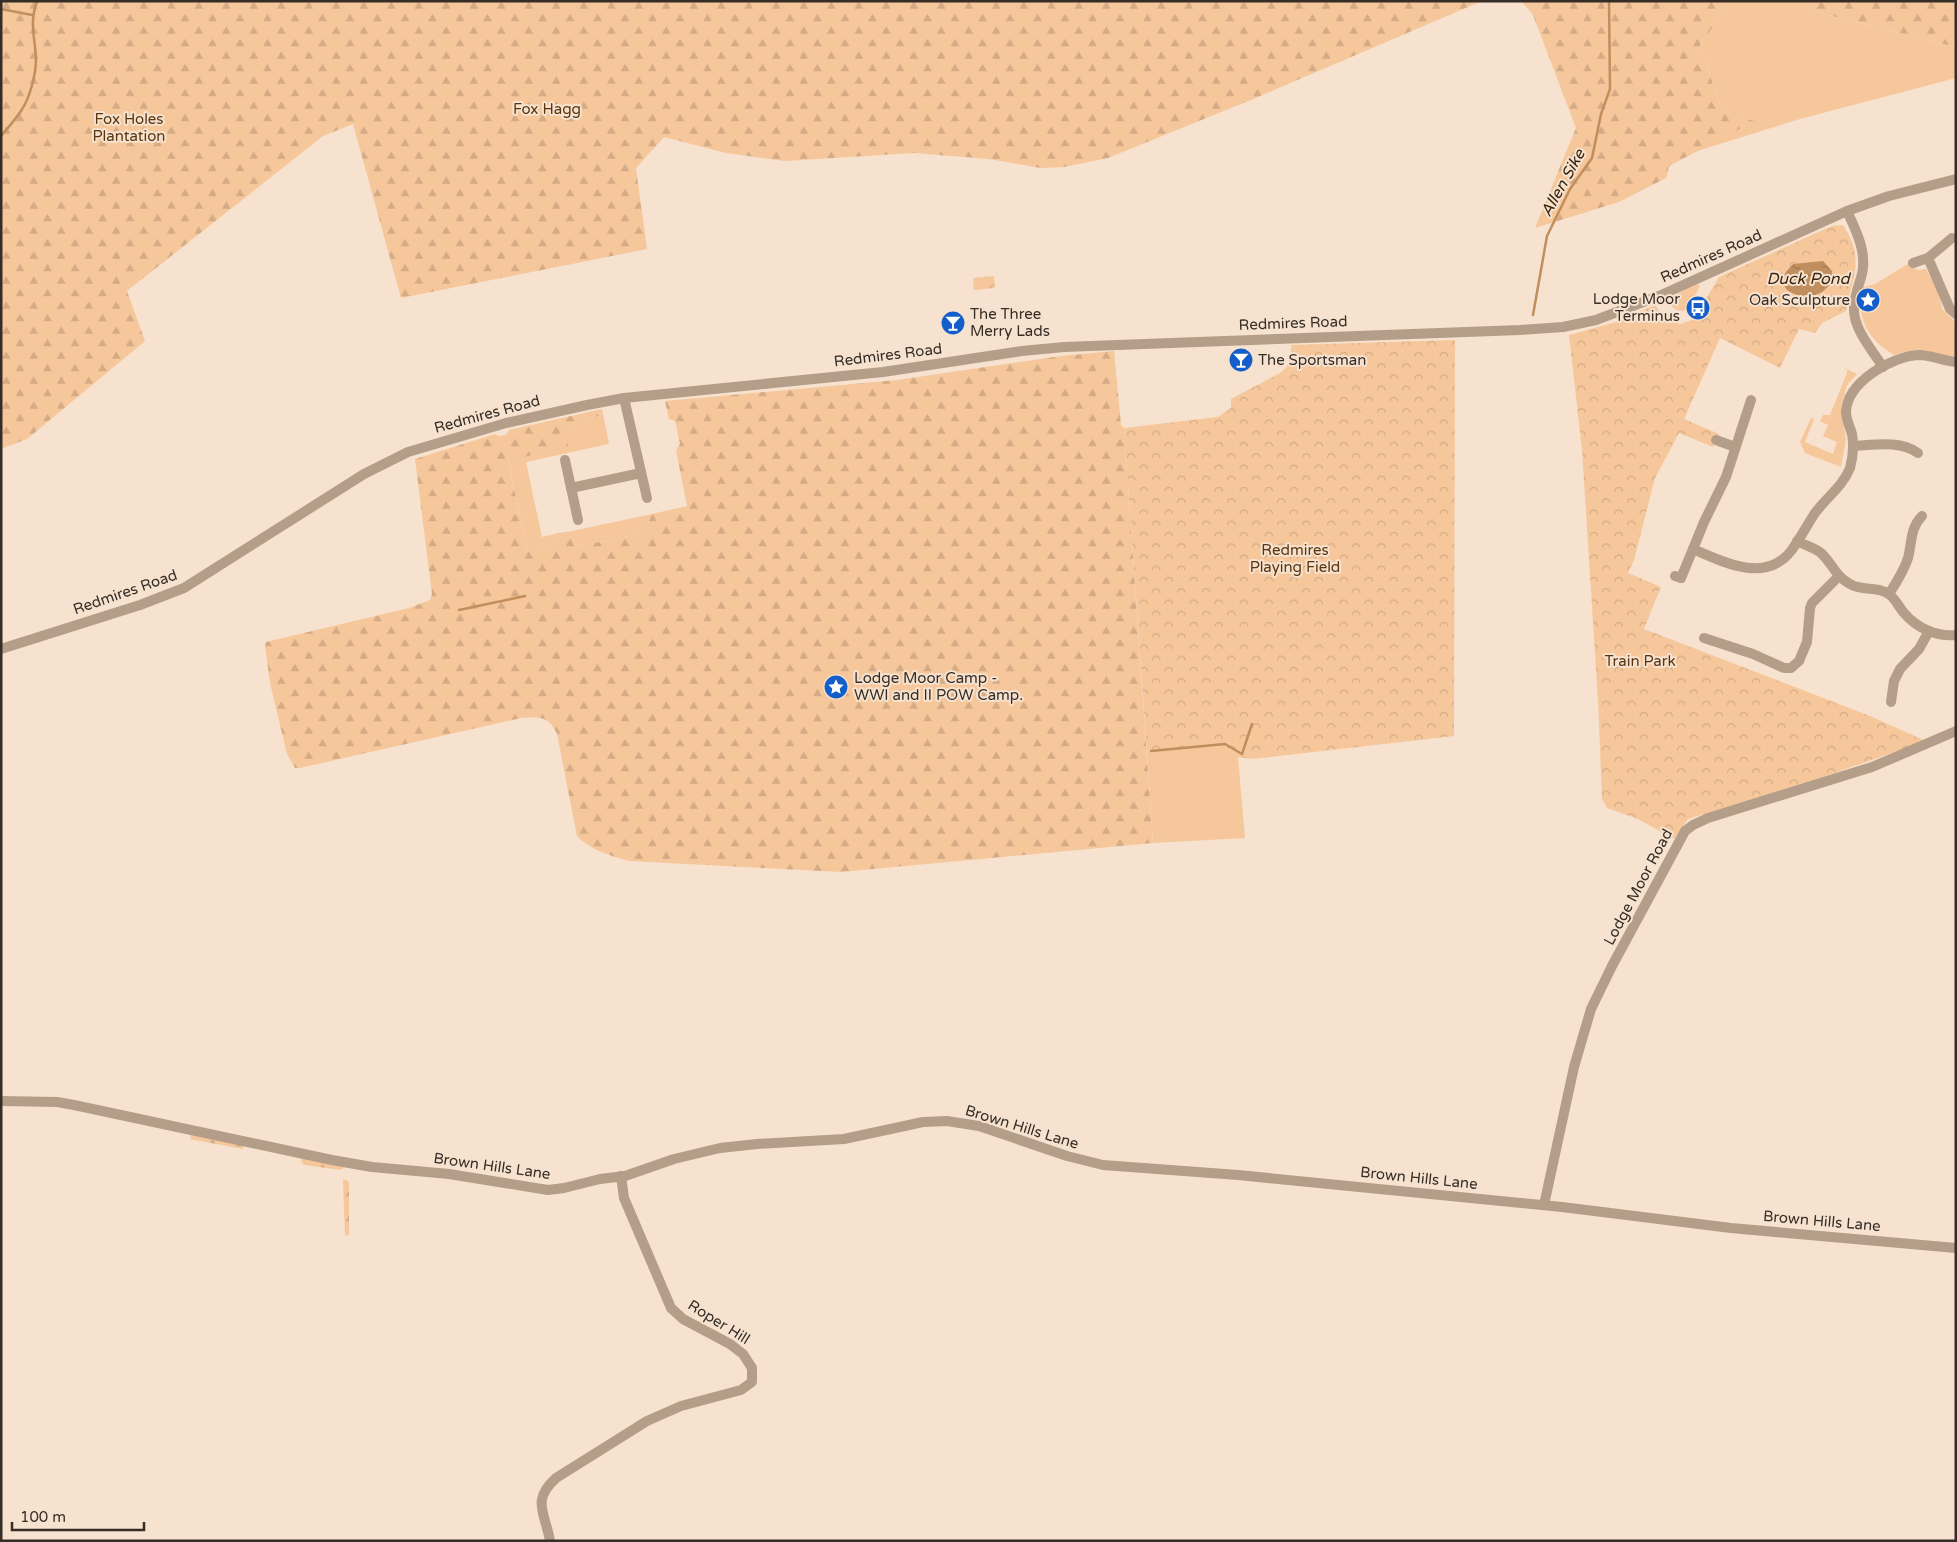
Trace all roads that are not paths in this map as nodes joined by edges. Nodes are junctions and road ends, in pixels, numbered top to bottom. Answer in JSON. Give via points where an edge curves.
{"nodes":[{"id":1,"x":1956,"y":179,"type":"edge"},
{"id":2,"x":1846,"y":211,"type":"junction"},
{"id":3,"x":1952,"y":238,"type":"dead end"},
{"id":4,"x":1928,"y":258,"type":"junction"},
{"id":5,"x":1913,"y":263,"type":"dead end"},
{"id":6,"x":1956,"y":314,"type":"edge"},
{"id":7,"x":1956,"y":362,"type":"edge"},
{"id":8,"x":1883,"y":367,"type":"junction"},
{"id":9,"x":624,"y":398,"type":"junction"},
{"id":10,"x":1750,"y":400,"type":"dead end"},
{"id":11,"x":1716,"y":440,"type":"dead end"},
{"id":12,"x":1853,"y":446,"type":"junction"},
{"id":13,"x":1735,"y":447,"type":"junction"},
{"id":14,"x":1918,"y":453,"type":"dead end"},
{"id":15,"x":565,"y":460,"type":"dead end"},
{"id":16,"x":641,"y":473,"type":"junction"},
{"id":17,"x":571,"y":488,"type":"junction"},
{"id":18,"x":647,"y":498,"type":"dead end"},
{"id":19,"x":1922,"y":516,"type":"dead end"},
{"id":20,"x":578,"y":520,"type":"dead end"},
{"id":21,"x":1797,"y":541,"type":"junction"},
{"id":22,"x":1693,"y":549,"type":"junction"},
{"id":23,"x":1838,"y":576,"type":"junction"},
{"id":24,"x":1678,"y":577,"type":"dead end"},
{"id":25,"x":1889,"y":594,"type":"junction"},
{"id":26,"x":1929,"y":631,"type":"junction"},
{"id":27,"x":1956,"y":635,"type":"edge"},
{"id":28,"x":1704,"y":638,"type":"dead end"},
{"id":29,"x":1,"y":648,"type":"edge"},
{"id":30,"x":1891,"y":702,"type":"dead end"},
{"id":31,"x":1956,"y":731,"type":"edge"},
{"id":32,"x":1,"y":1101,"type":"edge"},
{"id":33,"x":621,"y":1176,"type":"junction"},
{"id":34,"x":1544,"y":1205,"type":"junction"},
{"id":35,"x":1956,"y":1248,"type":"edge"},
{"id":36,"x":550,"y":1541,"type":"edge"}],
"edges":[{"from":1,"to":2,"type":"street","name":"Redmires Road"},
{"from":2,"to":8,"type":"street","via":[[1862,248],[1855,318]]},
{"from":2,"to":9,"type":"street","name":"Redmires Road","via":[[1659,296],[1596,320],[1562,327],[1064,347],[883,372]]},
{"from":3,"to":4,"type":"street"},
{"from":4,"to":5,"type":"street"},
{"from":4,"to":6,"type":"street","via":[[1950,309]]},
{"from":7,"to":8,"type":"street","via":[[1917,355]]},
{"from":8,"to":12,"type":"street","via":[[1862,380],[1850,398],[1846,412]]},
{"from":9,"to":16,"type":"street"},
{"from":9,"to":29,"type":"street","name":"Redmires Road","via":[[506,423],[408,452],[364,474],[184,588]]},
{"from":10,"to":13,"type":"street"},
{"from":11,"to":13,"type":"street"},
{"from":12,"to":14,"type":"street","via":[[1897,446]]},
{"from":12,"to":21,"type":"street","via":[[1846,478],[1817,510]]},
{"from":13,"to":22,"type":"street","via":[[1724,482]]},
{"from":15,"to":17,"type":"street"},
{"from":16,"to":17,"type":"street"},
{"from":16,"to":18,"type":"street"},
{"from":17,"to":20,"type":"street"},
{"from":19,"to":25,"type":"street","via":[[1914,528],[1904,568]]},
{"from":21,"to":22,"type":"street","via":[[1778,562],[1764,568],[1737,567]]},
{"from":21,"to":23,"type":"street","via":[[1819,552]]},
{"from":22,"to":24,"type":"street"},
{"from":23,"to":25,"type":"street","via":[[1856,588],[1882,590]]},
{"from":23,"to":28,"type":"street","via":[[1812,603],[1807,642],[1799,661],[1791,668]]},
{"from":25,"to":26,"type":"street","via":[[1912,620]]},
{"from":26,"to":27,"type":"street"},
{"from":26,"to":30,"type":"street","via":[[1919,649],[1900,669],[1894,681]]},
{"from":31,"to":34,"type":"street","name":"Lodge Moor Road","via":[[1872,767],[1703,820],[1690,827],[1612,966],[1588,1017]]},
{"from":32,"to":33,"type":"street","name":"Brown Hills Lane","via":[[69,1104],[332,1160],[449,1174],[534,1189],[558,1190]]},
{"from":33,"to":34,"type":"street","name":"Brown Hills Lane","via":[[720,1148],[844,1139],[923,1122],[947,1121],[974,1125],[1072,1158],[1102,1164]]},
{"from":33,"to":36,"type":"street","name":"Roper Hill","via":[[624,1198],[671,1308],[683,1319],[743,1354],[752,1368],[752,1381],[741,1390],[681,1406],[647,1421],[560,1474],[543,1493],[541,1506]]},
{"from":34,"to":35,"type":"street","name":"Brown Hills Lane","via":[[1731,1228]]}]}
